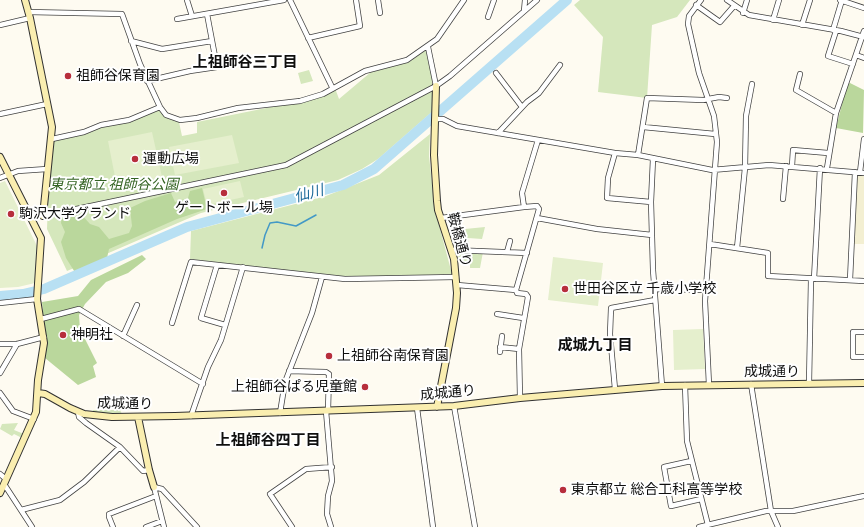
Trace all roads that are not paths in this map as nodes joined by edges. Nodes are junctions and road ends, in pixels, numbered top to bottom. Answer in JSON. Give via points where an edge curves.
{"nodes":[{"id":1,"x":25,"y":0,"type":"edge"},
{"id":2,"x":187,"y":0,"type":"edge"},
{"id":3,"x":284,"y":0,"type":"edge"},
{"id":4,"x":290,"y":0,"type":"edge"},
{"id":5,"x":356,"y":0,"type":"edge"},
{"id":6,"x":378,"y":0,"type":"edge"},
{"id":7,"x":464,"y":0,"type":"edge"},
{"id":8,"x":494,"y":0,"type":"edge"},
{"id":9,"x":525,"y":0,"type":"edge"},
{"id":10,"x":538,"y":0,"type":"edge"},
{"id":11,"x":700,"y":0,"type":"edge"},
{"id":12,"x":727,"y":0,"type":"edge"},
{"id":13,"x":747,"y":0,"type":"edge"},
{"id":14,"x":780,"y":0,"type":"edge"},
{"id":15,"x":810,"y":0,"type":"edge"},
{"id":16,"x":841,"y":0,"type":"edge"},
{"id":17,"x":696,"y":5,"type":"junction"},
{"id":18,"x":734,"y":6,"type":"junction"},
{"id":19,"x":864,"y":8,"type":"edge"},
{"id":20,"x":524,"y":11,"type":"junction"},
{"id":21,"x":380,"y":13,"type":"dead end"},
{"id":22,"x":743,"y":13,"type":"junction"},
{"id":23,"x":207,"y":14,"type":"junction"},
{"id":24,"x":29,"y":15,"type":"junction"},
{"id":25,"x":192,"y":16,"type":"junction"},
{"id":26,"x":488,"y":17,"type":"dead end"},
{"id":27,"x":177,"y":19,"type":"dead end"},
{"id":28,"x":773,"y":20,"type":"junction"},
{"id":29,"x":0,"y":25,"type":"edge"},
{"id":30,"x":802,"y":26,"type":"junction"},
{"id":31,"x":834,"y":30,"type":"junction"},
{"id":32,"x":864,"y":31,"type":"edge"},
{"id":33,"x":863,"y":37,"type":"edge"},
{"id":34,"x":308,"y":38,"type":"junction"},
{"id":35,"x":131,"y":41,"type":"junction"},
{"id":36,"x":212,"y":41,"type":"junction"},
{"id":37,"x":428,"y":47,"type":"junction"},
{"id":38,"x":856,"y":55,"type":"junction"},
{"id":39,"x":864,"y":58,"type":"edge"},
{"id":40,"x":853,"y":64,"type":"junction"},
{"id":41,"x":560,"y":65,"type":"dead end"},
{"id":42,"x":496,"y":73,"type":"dead end"},
{"id":43,"x":800,"y":74,"type":"dead end"},
{"id":44,"x":147,"y":81,"type":"junction"},
{"id":45,"x":752,"y":84,"type":"dead end"},
{"id":46,"x":436,"y":86,"type":"junction"},
{"id":47,"x":332,"y":87,"type":"junction"},
{"id":48,"x":727,"y":98,"type":"dead end"},
{"id":49,"x":708,"y":100,"type":"junction"},
{"id":50,"x":47,"y":104,"type":"junction"},
{"id":51,"x":160,"y":107,"type":"junction"},
{"id":52,"x":522,"y":107,"type":"junction"},
{"id":53,"x":836,"y":113,"type":"junction"},
{"id":54,"x":0,"y":114,"type":"edge"},
{"id":55,"x":444,"y":119,"type":"junction"},
{"id":56,"x":435,"y":124,"type":"junction"},
{"id":57,"x":643,"y":127,"type":"junction"},
{"id":58,"x":498,"y":134,"type":"junction"},
{"id":59,"x":715,"y":134,"type":"junction"},
{"id":60,"x":52,"y":138,"type":"junction"},
{"id":61,"x":864,"y":139,"type":"edge"},
{"id":62,"x":538,"y":140,"type":"junction"},
{"id":63,"x":615,"y":153,"type":"junction"},
{"id":64,"x":828,"y":153,"type":"junction"},
{"id":65,"x":638,"y":155,"type":"junction"},
{"id":66,"x":0,"y":157,"type":"edge"},
{"id":67,"x":653,"y":159,"type":"junction"},
{"id":68,"x":786,"y":166,"type":"junction"},
{"id":69,"x":792,"y":166,"type":"junction"},
{"id":70,"x":745,"y":168,"type":"junction"},
{"id":71,"x":820,"y":168,"type":"junction"},
{"id":72,"x":827,"y":168,"type":"junction"},
{"id":73,"x":47,"y":169,"type":"junction"},
{"id":74,"x":716,"y":171,"type":"junction"},
{"id":75,"x":860,"y":172,"type":"edge"},
{"id":76,"x":9,"y":175,"type":"junction"},
{"id":77,"x":0,"y":178,"type":"edge"},
{"id":78,"x":783,"y":199,"type":"dead end"},
{"id":79,"x":651,"y":202,"type":"junction"},
{"id":80,"x":524,"y":207,"type":"junction"},
{"id":81,"x":43,"y":216,"type":"joint"},
{"id":82,"x":441,"y":218,"type":"junction"},
{"id":83,"x":537,"y":218,"type":"junction"},
{"id":84,"x":652,"y":235,"type":"junction"},
{"id":85,"x":510,"y":241,"type":"dead end"},
{"id":86,"x":710,"y":244,"type":"junction"},
{"id":87,"x":737,"y":248,"type":"junction"},
{"id":88,"x":452,"y":250,"type":"junction"},
{"id":89,"x":507,"y":252,"type":"junction"},
{"id":90,"x":527,"y":253,"type":"junction"},
{"id":91,"x":217,"y":264,"type":"junction"},
{"id":92,"x":243,"y":268,"type":"junction"},
{"id":93,"x":322,"y":277,"type":"junction"},
{"id":94,"x":456,"y":277,"type":"junction"},
{"id":95,"x":813,"y":279,"type":"junction"},
{"id":96,"x":850,"y":280,"type":"junction"},
{"id":97,"x":864,"y":281,"type":"edge"},
{"id":98,"x":457,"y":286,"type":"junction"},
{"id":99,"x":655,"y":289,"type":"junction"},
{"id":100,"x":516,"y":290,"type":"junction"},
{"id":101,"x":706,"y":290,"type":"junction"},
{"id":102,"x":37,"y":298,"type":"junction"},
{"id":103,"x":655,"y":300,"type":"junction"},
{"id":104,"x":0,"y":303,"type":"edge"},
{"id":105,"x":137,"y":305,"type":"dead end"},
{"id":106,"x":497,"y":314,"type":"dead end"},
{"id":107,"x":523,"y":318,"type":"junction"},
{"id":108,"x":41,"y":319,"type":"junction"},
{"id":109,"x":172,"y":323,"type":"dead end"},
{"id":110,"x":225,"y":325,"type":"junction"},
{"id":111,"x":864,"y":332,"type":"edge"},
{"id":112,"x":123,"y":336,"type":"junction"},
{"id":113,"x":502,"y":336,"type":"dead end"},
{"id":114,"x":44,"y":337,"type":"junction"},
{"id":115,"x":0,"y":344,"type":"edge"},
{"id":116,"x":16,"y":344,"type":"junction"},
{"id":117,"x":518,"y":349,"type":"junction"},
{"id":118,"x":864,"y":357,"type":"edge"},
{"id":119,"x":289,"y":371,"type":"junction"},
{"id":120,"x":0,"y":373,"type":"edge"},
{"id":121,"x":864,"y":382,"type":"edge"},
{"id":122,"x":203,"y":384,"type":"junction"},
{"id":123,"x":709,"y":384,"type":"junction"},
{"id":124,"x":751,"y":384,"type":"junction"},
{"id":125,"x":809,"y":384,"type":"junction"},
{"id":126,"x":685,"y":385,"type":"junction"},
{"id":127,"x":662,"y":386,"type":"junction"},
{"id":128,"x":615,"y":389,"type":"junction"},
{"id":129,"x":0,"y":393,"type":"edge"},
{"id":130,"x":38,"y":393,"type":"junction"},
{"id":131,"x":520,"y":398,"type":"junction"},
{"id":132,"x":454,"y":406,"type":"junction"},
{"id":133,"x":437,"y":407,"type":"junction"},
{"id":134,"x":417,"y":408,"type":"junction"},
{"id":135,"x":327,"y":411,"type":"junction"},
{"id":136,"x":78,"y":412,"type":"junction"},
{"id":137,"x":280,"y":413,"type":"junction"},
{"id":138,"x":191,"y":416,"type":"junction"},
{"id":139,"x":138,"y":417,"type":"junction"},
{"id":140,"x":34,"y":419,"type":"junction"},
{"id":141,"x":120,"y":447,"type":"junction"},
{"id":142,"x":691,"y":461,"type":"junction"},
{"id":143,"x":332,"y":467,"type":"junction"},
{"id":144,"x":149,"y":470,"type":"junction"},
{"id":145,"x":0,"y":474,"type":"edge"},
{"id":146,"x":5,"y":481,"type":"junction"},
{"id":147,"x":154,"y":487,"type":"junction"},
{"id":148,"x":0,"y":493,"type":"edge"},
{"id":149,"x":156,"y":496,"type":"junction"},
{"id":150,"x":864,"y":496,"type":"edge"},
{"id":151,"x":701,"y":499,"type":"junction"},
{"id":152,"x":21,"y":510,"type":"junction"},
{"id":153,"x":771,"y":511,"type":"junction"},
{"id":154,"x":162,"y":521,"type":"junction"},
{"id":155,"x":708,"y":525,"type":"junction"},
{"id":156,"x":32,"y":527,"type":"edge"},
{"id":157,"x":113,"y":527,"type":"edge"},
{"id":158,"x":146,"y":527,"type":"edge"},
{"id":159,"x":164,"y":527,"type":"edge"},
{"id":160,"x":197,"y":527,"type":"edge"},
{"id":161,"x":292,"y":527,"type":"edge"},
{"id":162,"x":331,"y":527,"type":"edge"},
{"id":163,"x":433,"y":527,"type":"edge"},
{"id":164,"x":475,"y":527,"type":"edge"},
{"id":165,"x":699,"y":527,"type":"edge"},
{"id":166,"x":778,"y":527,"type":"edge"}],
"edges":[{"from":1,"to":24,"type":"street"},
{"from":2,"to":25,"type":"street"},
{"from":3,"to":23,"type":"street"},
{"from":4,"to":34,"type":"street"},
{"from":5,"to":34,"type":"street","via":[[360,26]]},
{"from":6,"to":21,"type":"street"},
{"from":7,"to":37,"type":"street","via":[[447,27]]},
{"from":8,"to":26,"type":"street"},
{"from":9,"to":20,"type":"street"},
{"from":10,"to":20,"type":"street"},
{"from":11,"to":17,"type":"street"},
{"from":12,"to":18,"type":"street"},
{"from":13,"to":22,"type":"street"},
{"from":14,"to":28,"type":"street"},
{"from":15,"to":30,"type":"street"},
{"from":16,"to":19,"type":"street"},
{"from":16,"to":31,"type":"street"},
{"from":17,"to":18,"type":"street","via":[[720,22]]},
{"from":17,"to":49,"type":"street","via":[[689,16],[688,24]]},
{"from":18,"to":22,"type":"street"},
{"from":20,"to":46,"type":"street"},
{"from":22,"to":28,"type":"street"},
{"from":23,"to":25,"type":"street"},
{"from":23,"to":36,"type":"street"},
{"from":24,"to":29,"type":"street"},
{"from":24,"to":35,"type":"street","via":[[122,14]]},
{"from":24,"to":50,"type":"street"},
{"from":25,"to":27,"type":"street"},
{"from":28,"to":30,"type":"street"},
{"from":30,"to":31,"type":"street"},
{"from":31,"to":33,"type":"street"},
{"from":31,"to":40,"type":"street","via":[[828,56]]},
{"from":32,"to":33,"type":"street"},
{"from":33,"to":38,"type":"street"},
{"from":34,"to":47,"type":"street"},
{"from":35,"to":36,"type":"street","via":[[162,49]]},
{"from":35,"to":44,"type":"street"},
{"from":36,"to":44,"type":"street","via":[[217,67]]},
{"from":37,"to":46,"type":"street"},
{"from":37,"to":47,"type":"street","via":[[407,60],[365,71]]},
{"from":38,"to":39,"type":"street"},
{"from":38,"to":40,"type":"street"},
{"from":40,"to":53,"type":"street"},
{"from":41,"to":52,"type":"street","via":[[539,93]]},
{"from":42,"to":52,"type":"street"},
{"from":43,"to":53,"type":"street","via":[[796,90]]},
{"from":44,"to":51,"type":"street"},
{"from":45,"to":70,"type":"street","via":[[746,116]]},
{"from":46,"to":56,"type":"street","name":"鞍橋通り"},
{"from":46,"to":81,"type":"street","via":[[286,165]]},
{"from":47,"to":51,"type":"street","via":[[323,94],[300,101],[238,108],[185,120],[178,120],[166,114]]},
{"from":48,"to":49,"type":"street"},
{"from":49,"to":57,"type":"street","via":[[647,98]]},
{"from":49,"to":59,"type":"street","via":[[714,116]]},
{"from":50,"to":54,"type":"street"},
{"from":50,"to":60,"type":"street"},
{"from":51,"to":60,"type":"street","via":[[130,120]]},
{"from":52,"to":58,"type":"street"},
{"from":53,"to":64,"type":"street"},
{"from":55,"to":56,"type":"street"},
{"from":55,"to":56,"type":"street"},
{"from":55,"to":58,"type":"street","via":[[457,126]]},
{"from":56,"to":82,"type":"street","name":"鞍橋通り","via":[[437,201]]},
{"from":57,"to":59,"type":"street"},
{"from":57,"to":65,"type":"street"},
{"from":58,"to":62,"type":"street"},
{"from":59,"to":74,"type":"street"},
{"from":60,"to":73,"type":"street"},
{"from":61,"to":75,"type":"street"},
{"from":62,"to":63,"type":"street"},
{"from":62,"to":80,"type":"street","via":[[522,193]]},
{"from":63,"to":65,"type":"street"},
{"from":63,"to":79,"type":"street","via":[[608,178],[607,198]]},
{"from":64,"to":69,"type":"street","via":[[793,150]]},
{"from":64,"to":72,"type":"street"},
{"from":65,"to":67,"type":"street"},
{"from":66,"to":76,"type":"street"},
{"from":67,"to":74,"type":"street"},
{"from":67,"to":79,"type":"street"},
{"from":68,"to":69,"type":"street"},
{"from":68,"to":70,"type":"street"},
{"from":68,"to":78,"type":"street"},
{"from":69,"to":71,"type":"street"},
{"from":70,"to":74,"type":"street"},
{"from":70,"to":87,"type":"street"},
{"from":71,"to":72,"type":"street"},
{"from":71,"to":95,"type":"street"},
{"from":72,"to":75,"type":"street"},
{"from":73,"to":76,"type":"street","via":[[24,170]]},
{"from":73,"to":81,"type":"street"},
{"from":74,"to":86,"type":"street"},
{"from":75,"to":96,"type":"street"},
{"from":76,"to":77,"type":"street"},
{"from":76,"to":102,"type":"street","via":[[40,235]]},
{"from":79,"to":84,"type":"street"},
{"from":80,"to":82,"type":"street"},
{"from":80,"to":83,"type":"street","via":[[537,206]]},
{"from":82,"to":88,"type":"street","name":"鞍橋通り"},
{"from":83,"to":84,"type":"street","via":[[596,229]]},
{"from":83,"to":90,"type":"street"},
{"from":84,"to":99,"type":"street"},
{"from":85,"to":89,"type":"street"},
{"from":86,"to":87,"type":"street"},
{"from":86,"to":101,"type":"street"},
{"from":87,"to":95,"type":"street","via":[[768,254],[768,276]]},
{"from":88,"to":89,"type":"street"},
{"from":88,"to":94,"type":"street","name":"鞍橋通り"},
{"from":89,"to":90,"type":"street"},
{"from":90,"to":100,"type":"street"},
{"from":91,"to":92,"type":"street"},
{"from":91,"to":109,"type":"street","via":[[191,262]]},
{"from":91,"to":110,"type":"street","via":[[201,318]]},
{"from":92,"to":93,"type":"street"},
{"from":92,"to":110,"type":"street"},
{"from":93,"to":94,"type":"street"},
{"from":93,"to":119,"type":"street","via":[[312,313]]},
{"from":94,"to":98,"type":"street","name":"鞍橋通り"},
{"from":95,"to":96,"type":"street"},
{"from":95,"to":125,"type":"street"},
{"from":96,"to":97,"type":"street"},
{"from":98,"to":100,"type":"street"},
{"from":98,"to":133,"type":"street","name":"鞍橋通り","via":[[456,308]]},
{"from":99,"to":101,"type":"street"},
{"from":99,"to":103,"type":"street"},
{"from":100,"to":107,"type":"street","via":[[517,293],[526,294],[528,297]]},
{"from":101,"to":123,"type":"street"},
{"from":102,"to":104,"type":"street"},
{"from":102,"to":108,"type":"street"},
{"from":103,"to":127,"type":"street"},
{"from":103,"to":128,"type":"street","via":[[611,308],[610,334]]},
{"from":105,"to":112,"type":"street"},
{"from":106,"to":107,"type":"street"},
{"from":107,"to":117,"type":"street"},
{"from":108,"to":112,"type":"street","via":[[79,309]]},
{"from":108,"to":114,"type":"street"},
{"from":110,"to":122,"type":"street"},
{"from":111,"to":118,"type":"street","via":[[853,332],[853,357]]},
{"from":112,"to":122,"type":"street"},
{"from":113,"to":117,"type":"street","via":[[500,349]]},
{"from":114,"to":116,"type":"street"},
{"from":114,"to":130,"type":"street"},
{"from":115,"to":116,"type":"street"},
{"from":116,"to":120,"type":"street"},
{"from":117,"to":131,"type":"street"},
{"from":119,"to":135,"type":"street","via":[[329,374]]},
{"from":119,"to":137,"type":"street"},
{"from":121,"to":125,"type":"street","name":"成城通り"},
{"from":122,"to":138,"type":"street"},
{"from":123,"to":124,"type":"street","name":"成城通り"},
{"from":123,"to":126,"type":"street","name":"成城通り"},
{"from":124,"to":125,"type":"street","name":"成城通り"},
{"from":124,"to":153,"type":"street"},
{"from":126,"to":127,"type":"street","name":"成城通り"},
{"from":126,"to":142,"type":"street","via":[[687,441]]},
{"from":127,"to":128,"type":"street","name":"成城通り"},
{"from":128,"to":131,"type":"street","name":"成城通り"},
{"from":129,"to":140,"type":"street","via":[[13,411]]},
{"from":130,"to":136,"type":"street","name":"成城通り","via":[[45,394]]},
{"from":130,"to":140,"type":"street"},
{"from":131,"to":132,"type":"street","name":"成城通り"},
{"from":132,"to":133,"type":"street","name":"成城通り"},
{"from":132,"to":164,"type":"street"},
{"from":133,"to":134,"type":"street","name":"成城通り"},
{"from":134,"to":135,"type":"street","name":"成城通り"},
{"from":134,"to":163,"type":"street"},
{"from":135,"to":137,"type":"street","name":"成城通り"},
{"from":135,"to":143,"type":"street"},
{"from":136,"to":139,"type":"street","name":"成城通り","via":[[97,416]]},
{"from":136,"to":141,"type":"street","via":[[82,420]]},
{"from":137,"to":138,"type":"street","name":"成城通り"},
{"from":138,"to":139,"type":"street","name":"成城通り"},
{"from":139,"to":144,"type":"street"},
{"from":140,"to":146,"type":"street"},
{"from":141,"to":144,"type":"street","via":[[143,471]]},
{"from":141,"to":152,"type":"street","via":[[84,482],[60,500]]},
{"from":142,"to":151,"type":"street"},
{"from":142,"to":151,"type":"street","via":[[664,467],[671,506]]},
{"from":143,"to":161,"type":"street","via":[[306,469],[270,494]]},
{"from":143,"to":162,"type":"street","via":[[327,514]]},
{"from":144,"to":147,"type":"street"},
{"from":145,"to":146,"type":"street"},
{"from":146,"to":148,"type":"street"},
{"from":146,"to":152,"type":"street"},
{"from":147,"to":149,"type":"street"},
{"from":147,"to":160,"type":"street","via":[[160,487]]},
{"from":149,"to":154,"type":"street"},
{"from":149,"to":157,"type":"street","via":[[109,514]]},
{"from":150,"to":153,"type":"street","via":[[793,511]]},
{"from":151,"to":155,"type":"street"},
{"from":152,"to":156,"type":"street"},
{"from":153,"to":155,"type":"street"},
{"from":153,"to":166,"type":"street"},
{"from":154,"to":158,"type":"street"},
{"from":154,"to":159,"type":"street"},
{"from":155,"to":165,"type":"street"}]}
